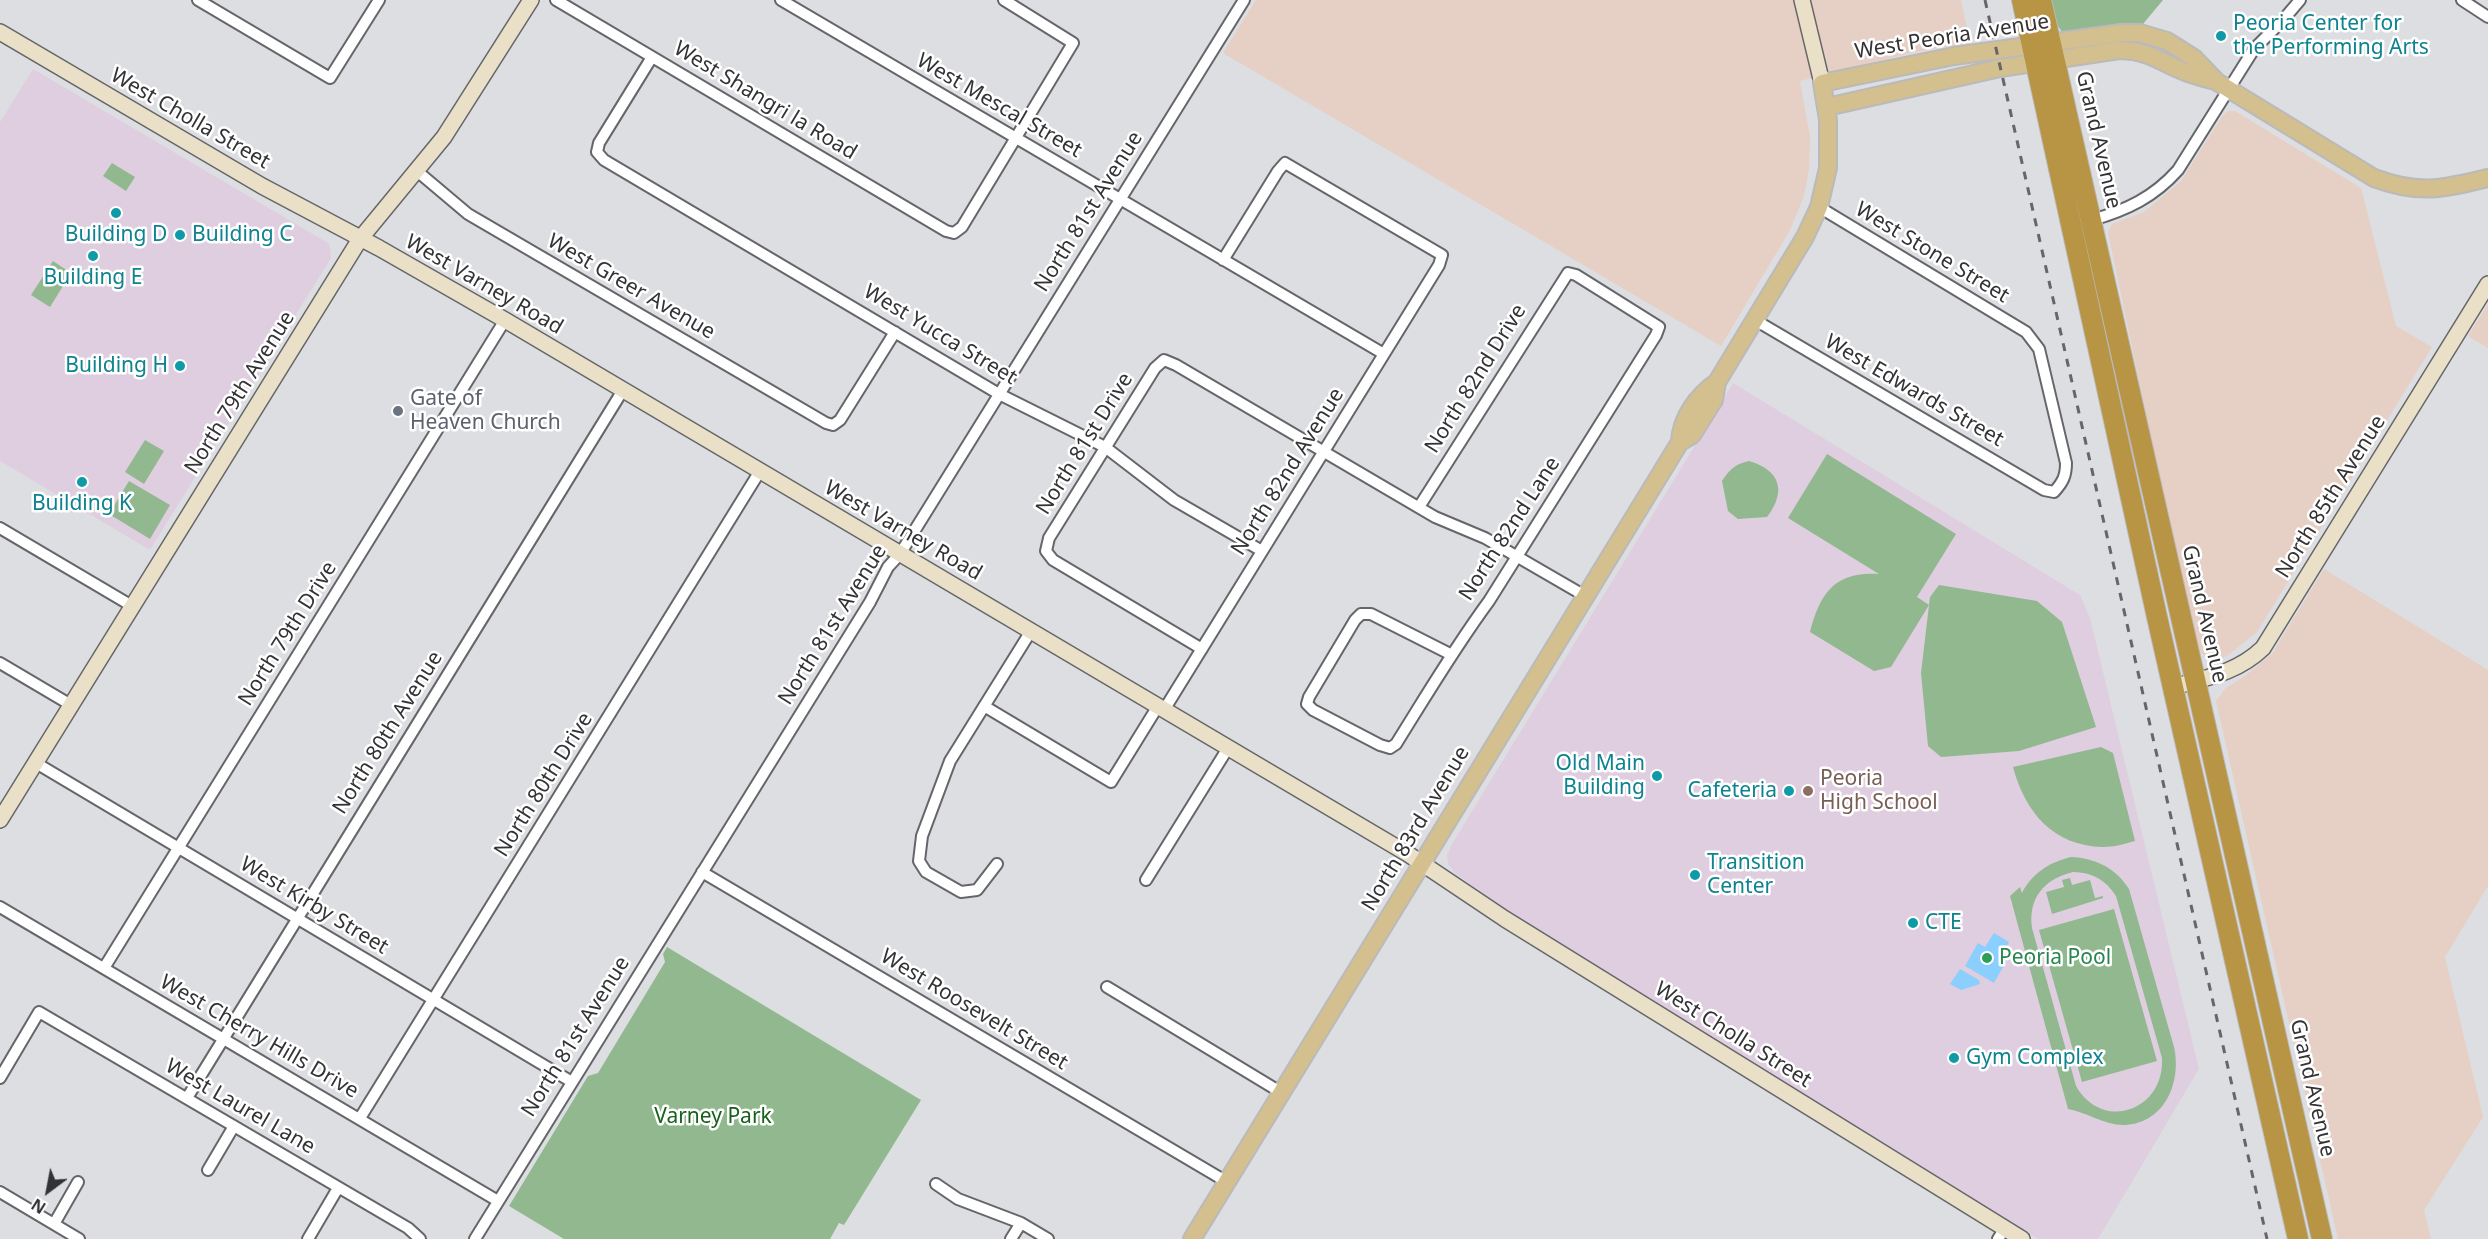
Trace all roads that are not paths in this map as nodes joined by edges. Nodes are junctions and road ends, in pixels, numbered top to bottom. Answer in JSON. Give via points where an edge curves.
{"nodes":[{"id":1,"x":198,"y":0,"type":"edge"},
{"id":2,"x":379,"y":0,"type":"edge"},
{"id":3,"x":531,"y":0,"type":"edge"},
{"id":4,"x":556,"y":0,"type":"edge"},
{"id":5,"x":781,"y":0,"type":"edge"},
{"id":6,"x":1004,"y":0,"type":"edge"},
{"id":7,"x":1244,"y":0,"type":"edge"},
{"id":8,"x":1802,"y":0,"type":"edge"},
{"id":9,"x":2022,"y":0,"type":"edge"},
{"id":10,"x":2041,"y":0,"type":"edge"},
{"id":11,"x":2300,"y":0,"type":"edge"},
{"id":12,"x":2462,"y":0,"type":"edge"},
{"id":13,"x":2488,"y":17,"type":"edge"},
{"id":14,"x":0,"y":32,"type":"edge"},
{"id":15,"x":2044,"y":53,"type":"junction"},
{"id":16,"x":652,"y":57,"type":"junction"},
{"id":17,"x":2223,"y":85,"type":"junction"},
{"id":18,"x":1825,"y":95,"type":"junction"},
{"id":19,"x":1016,"y":139,"type":"junction"},
{"id":20,"x":417,"y":171,"type":"junction"},
{"id":21,"x":2488,"y":177,"type":"edge"},
{"id":22,"x":1120,"y":200,"type":"junction"},
{"id":23,"x":1818,"y":207,"type":"junction"},
{"id":24,"x":2092,"y":220,"type":"junction"},
{"id":25,"x":360,"y":239,"type":"junction"},
{"id":26,"x":1223,"y":260,"type":"junction"},
{"id":27,"x":2488,"y":284,"type":"edge"},
{"id":28,"x":505,"y":320,"type":"junction"},
{"id":29,"x":1755,"y":320,"type":"junction"},
{"id":30,"x":1659,"y":327,"type":"joint"},
{"id":31,"x":895,"y":332,"type":"junction"},
{"id":32,"x":1384,"y":354,"type":"junction"},
{"id":33,"x":2122,"y":355,"type":"junction"},
{"id":34,"x":2100,"y":361,"type":"junction"},
{"id":35,"x":623,"y":390,"type":"junction"},
{"id":36,"x":999,"y":394,"type":"junction"},
{"id":37,"x":1105,"y":447,"type":"junction"},
{"id":38,"x":1323,"y":452,"type":"junction"},
{"id":39,"x":760,"y":471,"type":"junction"},
{"id":40,"x":2054,"y":492,"type":"joint"},
{"id":41,"x":1419,"y":507,"type":"junction"},
{"id":42,"x":0,"y":528,"type":"edge"},
{"id":43,"x":1262,"y":551,"type":"junction"},
{"id":44,"x":900,"y":554,"type":"junction"},
{"id":45,"x":1518,"y":556,"type":"junction"},
{"id":46,"x":1585,"y":596,"type":"junction"},
{"id":47,"x":132,"y":606,"type":"junction"},
{"id":48,"x":1031,"y":631,"type":"junction"},
{"id":49,"x":1202,"y":649,"type":"junction"},
{"id":50,"x":1452,"y":655,"type":"junction"},
{"id":51,"x":0,"y":663,"type":"edge"},
{"id":52,"x":2194,"y":681,"type":"junction"},
{"id":53,"x":2173,"y":687,"type":"junction"},
{"id":54,"x":71,"y":705,"type":"junction"},
{"id":55,"x":984,"y":706,"type":"junction"},
{"id":56,"x":1161,"y":708,"type":"junction"},
{"id":57,"x":1228,"y":748,"type":"junction"},
{"id":58,"x":36,"y":763,"type":"junction"},
{"id":59,"x":0,"y":820,"type":"edge"},
{"id":60,"x":179,"y":848,"type":"junction"},
{"id":61,"x":1423,"y":863,"type":"junction"},
{"id":62,"x":997,"y":864,"type":"dead end"},
{"id":63,"x":702,"y":872,"type":"junction"},
{"id":64,"x":1146,"y":880,"type":"dead end"},
{"id":65,"x":2244,"y":895,"type":"junction"},
{"id":66,"x":2221,"y":897,"type":"junction"},
{"id":67,"x":0,"y":907,"type":"edge"},
{"id":68,"x":297,"y":918,"type":"junction"},
{"id":69,"x":104,"y":968,"type":"junction"},
{"id":70,"x":1107,"y":987,"type":"dead end"},
{"id":71,"x":434,"y":999,"type":"junction"},
{"id":72,"x":223,"y":1039,"type":"junction"},
{"id":73,"x":0,"y":1078,"type":"edge"},
{"id":74,"x":572,"y":1082,"type":"junction"},
{"id":75,"x":1282,"y":1092,"type":"junction"},
{"id":76,"x":188,"y":1098,"type":"junction"},
{"id":77,"x":360,"y":1118,"type":"junction"},
{"id":78,"x":234,"y":1126,"type":"junction"},
{"id":79,"x":208,"y":1170,"type":"dead end"},
{"id":80,"x":78,"y":1182,"type":"dead end"},
{"id":81,"x":1227,"y":1182,"type":"junction"},
{"id":82,"x":936,"y":1184,"type":"dead end"},
{"id":83,"x":339,"y":1188,"type":"junction"},
{"id":84,"x":0,"y":1192,"type":"edge"},
{"id":85,"x":498,"y":1201,"type":"junction"},
{"id":86,"x":1021,"y":1222,"type":"junction"},
{"id":87,"x":54,"y":1224,"type":"junction"},
{"id":88,"x":2002,"y":1234,"type":"edge"},
{"id":89,"x":79,"y":1239,"type":"edge"},
{"id":90,"x":308,"y":1239,"type":"edge"},
{"id":91,"x":420,"y":1239,"type":"edge"},
{"id":92,"x":474,"y":1239,"type":"edge"},
{"id":93,"x":1011,"y":1239,"type":"edge"},
{"id":94,"x":1048,"y":1239,"type":"edge"},
{"id":95,"x":1192,"y":1239,"type":"edge"},
{"id":96,"x":2022,"y":1239,"type":"edge"},
{"id":97,"x":2298,"y":1239,"type":"edge"},
{"id":98,"x":2322,"y":1239,"type":"edge"}],
"edges":[{"from":1,"to":2,"type":"street","via":[[330,78]]},
{"from":3,"to":20,"type":"street","name":"North 79th Avenue","via":[[453,125]]},
{"from":4,"to":16,"type":"street","name":"West Shangri la Road"},
{"from":5,"to":19,"type":"street","name":"West Mescal Street"},
{"from":6,"to":19,"type":"street","via":[[1073,43]]},
{"from":7,"to":22,"type":"street","name":"North 81st Avenue"},
{"from":8,"to":18,"type":"street"},
{"from":9,"to":15,"type":"highway","name":"Grand Avenue"},
{"from":10,"to":15,"type":"highway","name":"Grand Avenue"},
{"from":11,"to":17,"type":"street"},
{"from":12,"to":13,"type":"street"},
{"from":14,"to":25,"type":"street","name":"West Cholla Street"},
{"from":15,"to":17,"type":"main road","name":"West Peoria Avenue","via":[[2136,51]]},
{"from":15,"to":18,"type":"main road","name":"West Peoria Avenue","via":[[2000,68]]},
{"from":15,"to":18,"type":"main road","name":"West Peoria Avenue","via":[[1954,56]]},
{"from":15,"to":24,"type":"highway","name":"Grand Avenue"},
{"from":15,"to":34,"type":"highway","name":"Grand Avenue"},
{"from":16,"to":19,"type":"street","name":"West Shangri la Road","via":[[954,233],[962,227]]},
{"from":16,"to":31,"type":"street","name":"West Yucca Street","via":[[599,143],[597,153]]},
{"from":17,"to":21,"type":"main road","name":"West Peoria Avenue","via":[[2388,183],[2429,190]]},
{"from":17,"to":24,"type":"street","via":[[2178,170],[2166,183],[2142,201]]},
{"from":18,"to":23,"type":"main road","name":"North 83rd Avenue","via":[[1828,168]]},
{"from":19,"to":22,"type":"street","name":"West Mescal Street"},
{"from":20,"to":25,"type":"street","name":"North 79th Avenue"},
{"from":20,"to":31,"type":"street","name":"West Greer Avenue","via":[[468,214],[833,424],[840,420]]},
{"from":22,"to":26,"type":"street","name":"West Mescal Street"},
{"from":22,"to":36,"type":"street","name":"North 81st Avenue"},
{"from":23,"to":29,"type":"main road","name":"North 83rd Avenue","via":[[1805,237]]},
{"from":23,"to":40,"type":"street","name":"West Stone Street","via":[[2026,332],[2039,349],[2066,463],[2066,474]]},
{"from":24,"to":33,"type":"highway","name":"Grand Avenue"},
{"from":25,"to":28,"type":"street","name":"West Varney Road"},
{"from":25,"to":47,"type":"street","name":"North 79th Avenue"},
{"from":26,"to":32,"type":"street","name":"West Mescal Street"},
{"from":26,"to":32,"type":"street","name":"North 82nd Avenue","via":[[1285,163],[1442,255]]},
{"from":27,"to":52,"type":"street","name":"North 85th Avenue","via":[[2269,640],[2242,665]]},
{"from":28,"to":35,"type":"street","name":"West Varney Road"},
{"from":28,"to":60,"type":"street","name":"North 79th Drive"},
{"from":29,"to":40,"type":"street","name":"West Edwards Street","via":[[2044,490]]},
{"from":29,"to":46,"type":"main road","name":"North 83rd Avenue","via":[[1717,382],[1714,400],[1692,435],[1680,442]]},
{"from":30,"to":41,"type":"street","name":"North 82nd Drive","via":[[1568,273]]},
{"from":30,"to":45,"type":"street","name":"North 82nd Lane"},
{"from":31,"to":36,"type":"street","name":"West Yucca Street"},
{"from":32,"to":38,"type":"street","name":"North 82nd Avenue"},
{"from":33,"to":34,"type":"highway"},
{"from":33,"to":52,"type":"highway","name":"Grand Avenue"},
{"from":34,"to":53,"type":"highway","name":"Grand Avenue"},
{"from":35,"to":39,"type":"street","name":"West Varney Road"},
{"from":35,"to":68,"type":"street","name":"North 80th Avenue"},
{"from":36,"to":37,"type":"street","name":"West Yucca Street"},
{"from":36,"to":44,"type":"street","name":"North 81st Avenue"},
{"from":37,"to":38,"type":"street","name":"North 81st Drive","via":[[1164,360]]},
{"from":37,"to":43,"type":"street","name":"West Yucca Street","via":[[1174,500]]},
{"from":37,"to":49,"type":"street","name":"North 81st Drive","via":[[1049,538],[1046,552],[1053,560]]},
{"from":38,"to":41,"type":"street"},
{"from":38,"to":43,"type":"street","name":"North 82nd Avenue"},
{"from":39,"to":44,"type":"street","name":"West Varney Road"},
{"from":39,"to":71,"type":"street","name":"North 80th Drive"},
{"from":41,"to":45,"type":"street"},
{"from":42,"to":47,"type":"street"},
{"from":43,"to":49,"type":"street","name":"North 82nd Avenue"},
{"from":44,"to":48,"type":"street","name":"West Varney Road"},
{"from":44,"to":63,"type":"street","name":"North 81st Avenue","via":[[888,567]]},
{"from":45,"to":46,"type":"street"},
{"from":45,"to":50,"type":"street","name":"North 82nd Lane"},
{"from":46,"to":61,"type":"main road","name":"North 83rd Avenue"},
{"from":47,"to":54,"type":"street","name":"North 79th Avenue"},
{"from":48,"to":55,"type":"street"},
{"from":48,"to":56,"type":"street","name":"West Varney Road"},
{"from":49,"to":56,"type":"street","name":"North 82nd Avenue"},
{"from":50,"to":50,"type":"street","name":"North 82nd Lane","via":[[1390,748],[1307,704],[1361,614],[1371,614]]},
{"from":51,"to":54,"type":"street"},
{"from":52,"to":53,"type":"street","name":"North 85th Avenue"},
{"from":52,"to":65,"type":"highway","name":"Grand Avenue"},
{"from":53,"to":66,"type":"highway","name":"Grand Avenue"},
{"from":54,"to":58,"type":"street","name":"North 79th Avenue"},
{"from":55,"to":56,"type":"street","name":"North 82nd Avenue","via":[[1112,782]]},
{"from":55,"to":62,"type":"street","via":[[943,775],[922,836],[919,861],[926,872],[969,893],[984,883]]},
{"from":56,"to":57,"type":"street","name":"West Varney Road"},
{"from":57,"to":61,"type":"street","name":"West Varney Road"},
{"from":57,"to":64,"type":"street"},
{"from":58,"to":59,"type":"street","name":"North 79th Avenue"},
{"from":58,"to":60,"type":"street","name":"West Kirby Street"},
{"from":60,"to":68,"type":"street","name":"West Kirby Street"},
{"from":60,"to":69,"type":"street","name":"North 79th Drive"},
{"from":61,"to":75,"type":"main road","name":"North 83rd Avenue"},
{"from":61,"to":88,"type":"street","name":"West Cholla Street"},
{"from":63,"to":74,"type":"street","name":"North 81st Avenue"},
{"from":63,"to":81,"type":"street","name":"West Roosevelt Street"},
{"from":65,"to":66,"type":"highway"},
{"from":65,"to":98,"type":"highway","name":"Grand Avenue"},
{"from":66,"to":97,"type":"highway","name":"Grand Avenue"},
{"from":67,"to":69,"type":"street","name":"West Cherry Hills Drive"},
{"from":68,"to":71,"type":"street","name":"West Kirby Street"},
{"from":68,"to":72,"type":"street","name":"North 80th Avenue"},
{"from":69,"to":72,"type":"street","name":"West Cherry Hills Drive"},
{"from":70,"to":75,"type":"street"},
{"from":71,"to":74,"type":"street","name":"West Kirby Street"},
{"from":71,"to":77,"type":"street","name":"North 80th Drive"},
{"from":72,"to":76,"type":"street","name":"North 80th Avenue"},
{"from":72,"to":77,"type":"street","name":"West Cherry Hills Drive"},
{"from":73,"to":76,"type":"street","name":"West Laurel Lane","via":[[39,1012]]},
{"from":74,"to":85,"type":"street","name":"North 81st Avenue"},
{"from":75,"to":81,"type":"main road","name":"North 83rd Avenue"},
{"from":76,"to":78,"type":"street","name":"West Laurel Lane"},
{"from":77,"to":85,"type":"street","name":"West Cherry Hills Drive"},
{"from":78,"to":79,"type":"street"},
{"from":78,"to":83,"type":"street","name":"West Laurel Lane"},
{"from":80,"to":87,"type":"street"},
{"from":81,"to":95,"type":"main road","name":"North 83rd Avenue"},
{"from":82,"to":86,"type":"street","via":[[958,1199]]},
{"from":83,"to":90,"type":"street"},
{"from":83,"to":91,"type":"street","name":"West Laurel Lane"},
{"from":84,"to":87,"type":"street"},
{"from":85,"to":92,"type":"street","name":"North 81st Avenue"},
{"from":86,"to":93,"type":"street"},
{"from":86,"to":94,"type":"street"},
{"from":87,"to":89,"type":"street"},
{"from":88,"to":96,"type":"street","name":"West Cholla Street"}]}
